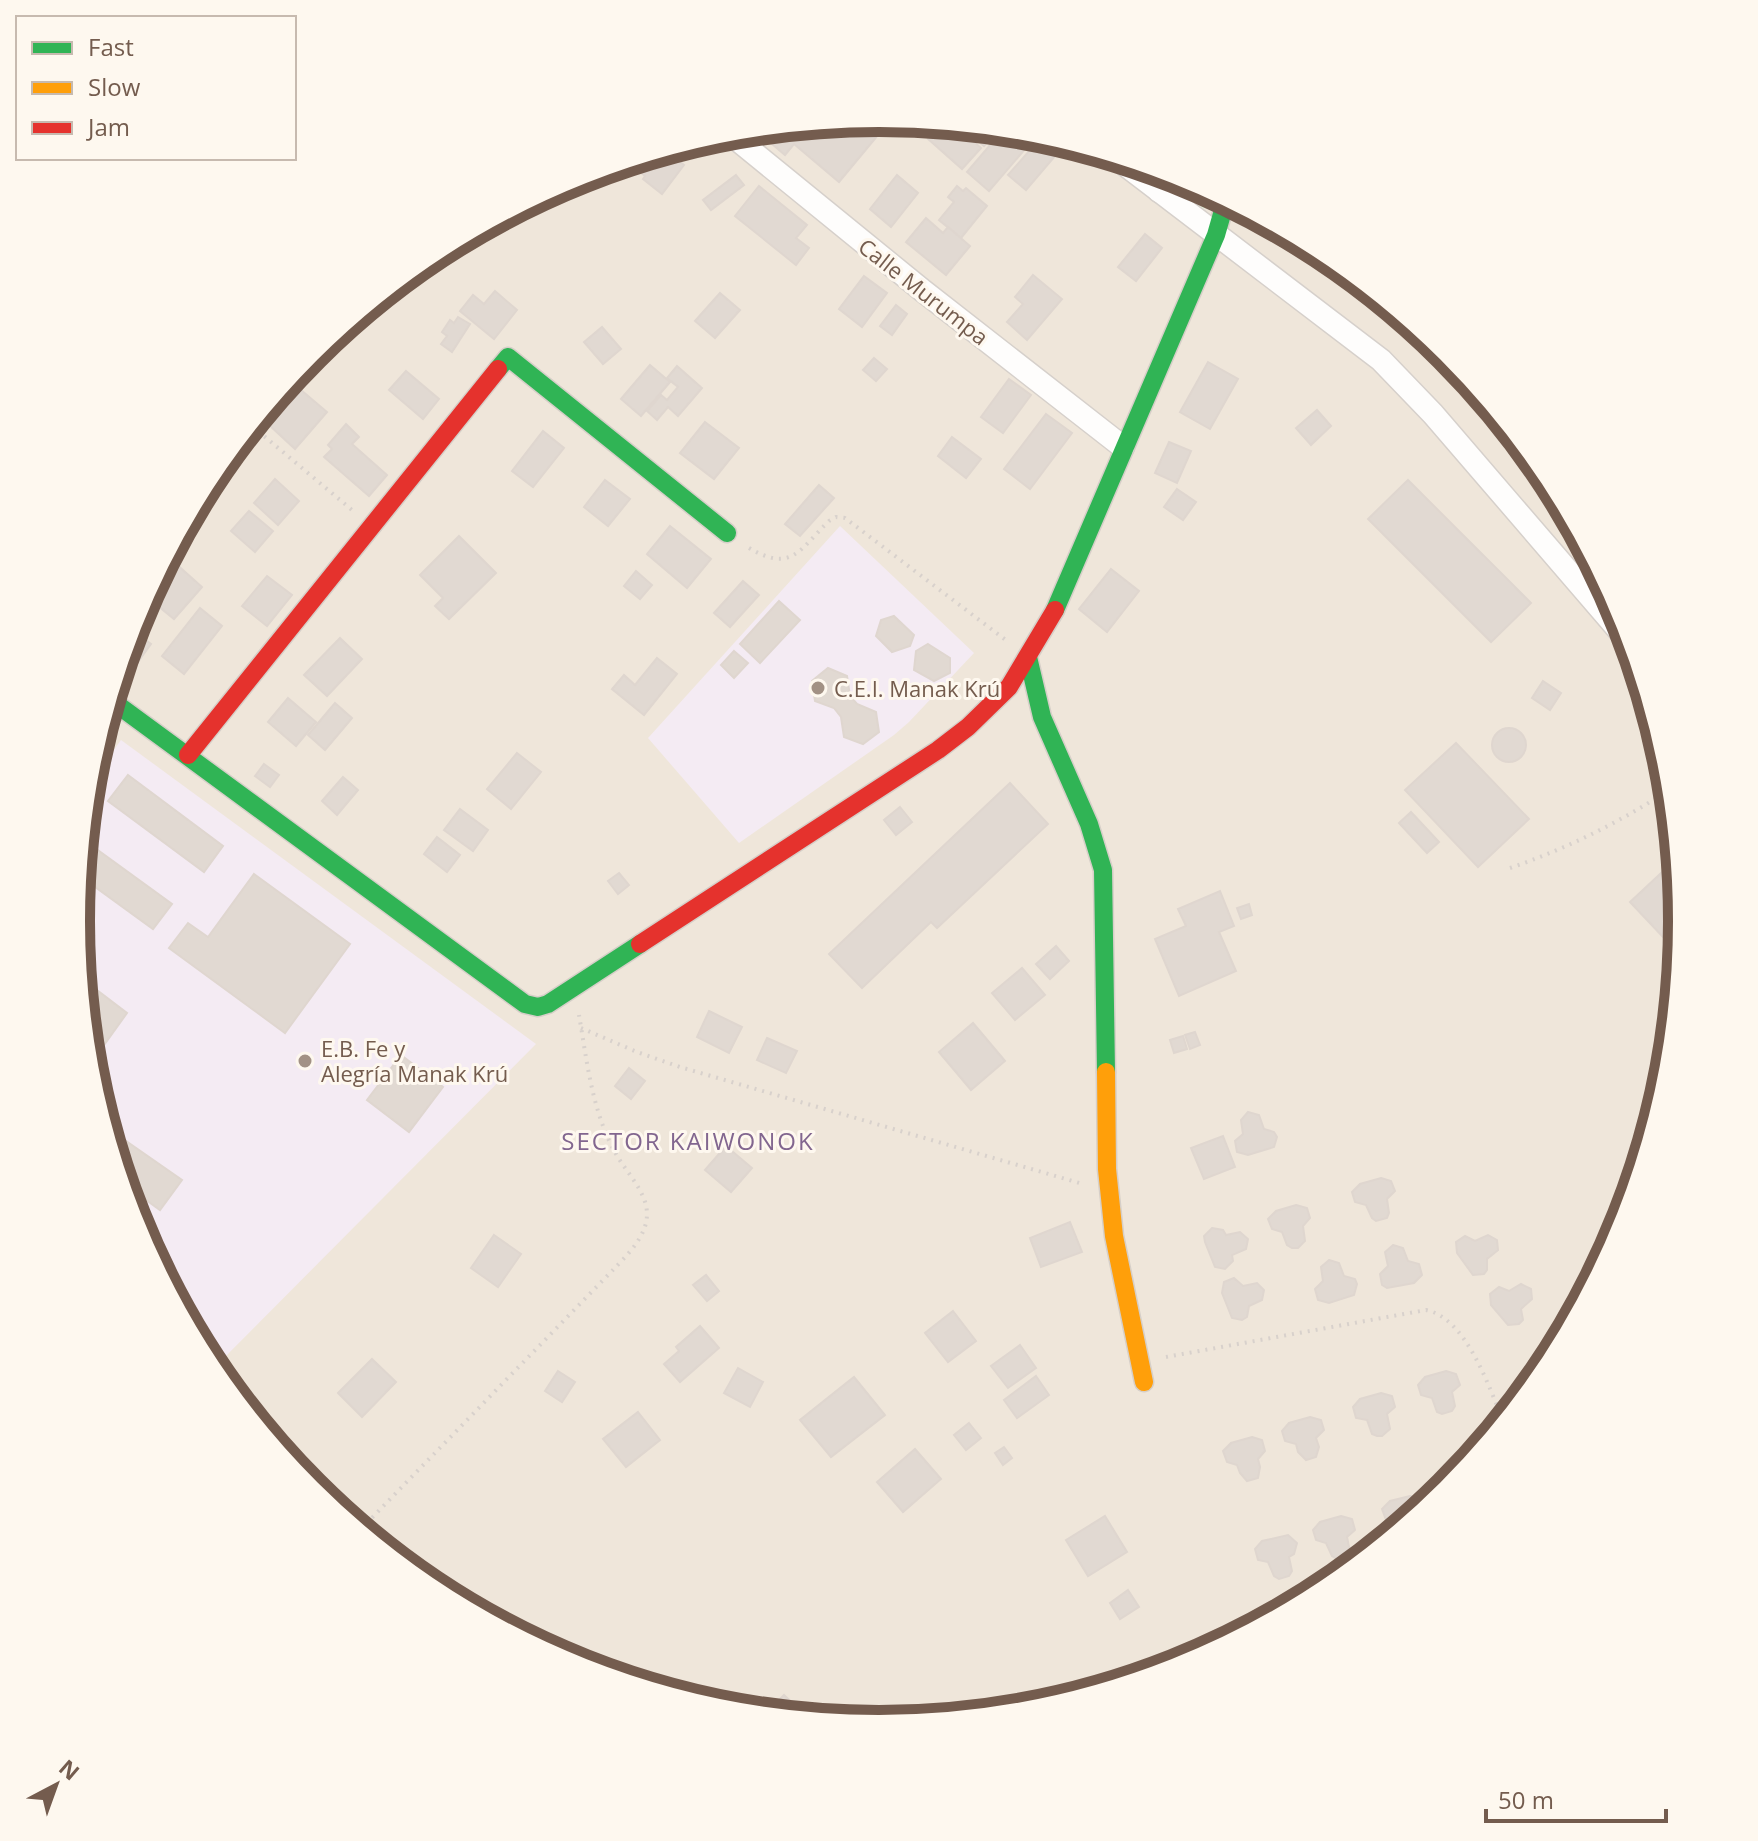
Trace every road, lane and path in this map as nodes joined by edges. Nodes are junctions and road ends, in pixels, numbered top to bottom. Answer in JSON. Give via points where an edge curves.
{"nodes":[{"id":1,"x":743,"y":144,"type":"edge"},
{"id":2,"x":1139,"y":175,"type":"edge"},
{"id":3,"x":1168,"y":187,"type":"edge"},
{"id":4,"x":1159,"y":191,"type":"junction"},
{"id":5,"x":1223,"y":211,"type":"edge"},
{"id":6,"x":1216,"y":235,"type":"junction"},
{"id":7,"x":259,"y":432,"type":"edge"},
{"id":8,"x":1123,"y":447,"type":"junction"},
{"id":9,"x":372,"y":526,"type":"junction"},
{"id":10,"x":727,"y":533,"type":"joint"},
{"id":11,"x":1607,"y":616,"type":"edge"},
{"id":12,"x":1028,"y":657,"type":"junction"},
{"id":13,"x":120,"y":706,"type":"edge"},
{"id":14,"x":188,"y":755,"type":"junction"},
{"id":15,"x":1658,"y":797,"type":"edge"},
{"id":16,"x":1510,"y":868,"type":"dead end"},
{"id":17,"x":574,"y":989,"type":"junction"},
{"id":18,"x":581,"y":1028,"type":"junction"},
{"id":19,"x":1109,"y":1191,"type":"junction"},
{"id":20,"x":1140,"y":1363,"type":"junction"},
{"id":21,"x":1144,"y":1382,"type":"dead end"},
{"id":22,"x":1498,"y":1409,"type":"edge"},
{"id":23,"x":368,"y":1521,"type":"edge"}],
"edges":[{"from":1,"to":8,"type":"street","name":"Calle Murumpa"},
{"from":2,"to":4,"type":"street"},
{"from":3,"to":4,"type":"street"},
{"from":4,"to":6,"type":"street"},
{"from":5,"to":6,"type":"street"},
{"from":6,"to":8,"type":"street"},
{"from":6,"to":11,"type":"street","via":[[1381,360],[1410,388]]},
{"from":7,"to":9,"type":"path"},
{"from":8,"to":12,"type":"street","via":[[1081,555]]},
{"from":9,"to":10,"type":"street","via":[[508,357]]},
{"from":9,"to":14,"type":"street"},
{"from":10,"to":12,"type":"path","via":[[769,558],[783,560],[792,558],[829,521],[845,518]]},
{"from":12,"to":17,"type":"street","via":[[989,708],[938,750]]},
{"from":12,"to":19,"type":"street","via":[[1042,717],[1089,824],[1103,870]]},
{"from":13,"to":14,"type":"street"},
{"from":14,"to":17,"type":"street","via":[[523,1004],[539,1008]]},
{"from":15,"to":16,"type":"path","via":[[1562,850]]},
{"from":17,"to":18,"type":"path"},
{"from":18,"to":19,"type":"path","via":[[680,1067]]},
{"from":18,"to":23,"type":"path","via":[[600,1118],[645,1201],[644,1230],[612,1271]]},
{"from":19,"to":20,"type":"street"},
{"from":20,"to":21,"type":"street"},
{"from":20,"to":22,"type":"path","via":[[1426,1310],[1446,1317],[1464,1337]]}]}
